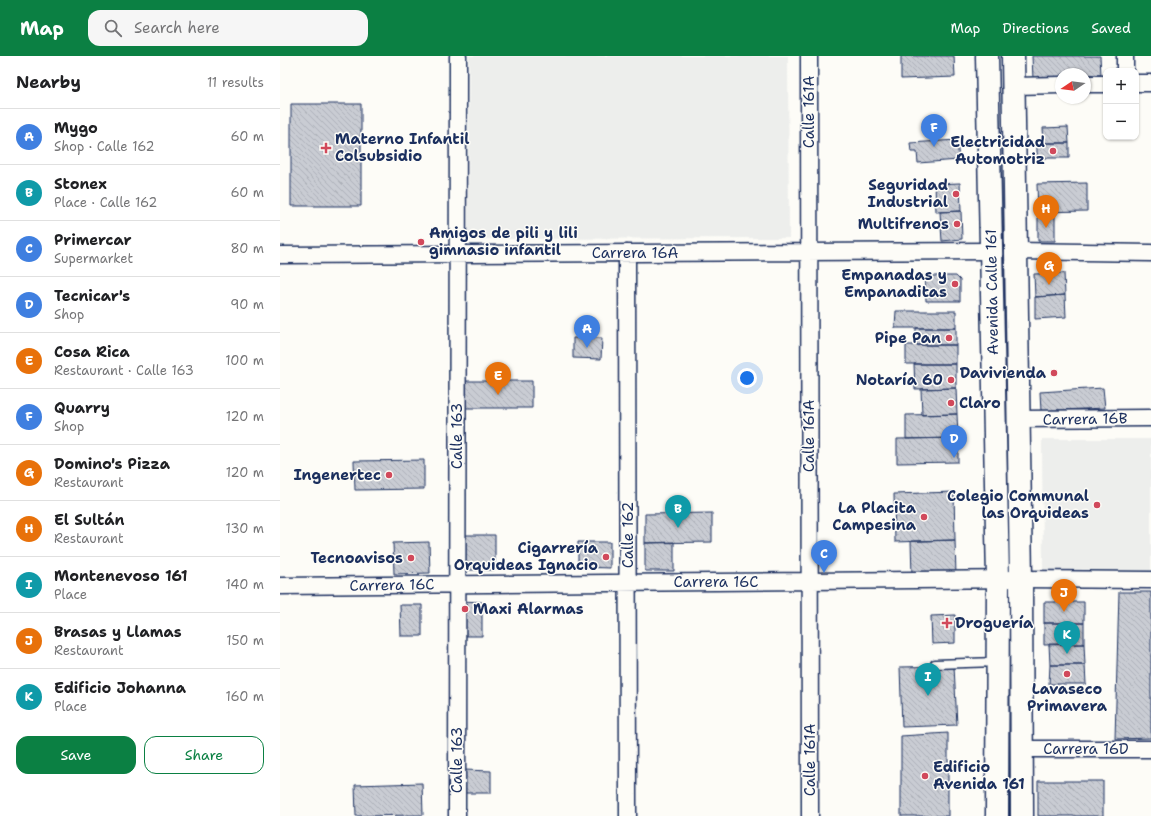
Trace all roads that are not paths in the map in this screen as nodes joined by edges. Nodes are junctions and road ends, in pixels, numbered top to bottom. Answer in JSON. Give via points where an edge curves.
{"nodes":[{"id":1,"x":458,"y":56,"type":"edge"},
{"id":2,"x":809,"y":56,"type":"edge"},
{"id":3,"x":986,"y":56,"type":"edge"},
{"id":4,"x":1013,"y":56,"type":"edge"},
{"id":5,"x":1125,"y":56,"type":"edge"},
{"id":6,"x":1125,"y":68,"type":"edge"},
{"id":7,"x":1139,"y":83,"type":"edge"},
{"id":8,"x":1151,"y":83,"type":"edge"},
{"id":9,"x":1091,"y":84,"type":"edge"},
{"id":10,"x":1103,"y":84,"type":"edge"},
{"id":11,"x":1055,"y":85,"type":"edge"},
{"id":12,"x":1014,"y":86,"type":"junction"},
{"id":13,"x":991,"y":251,"type":"junction"},
{"id":14,"x":1016,"y":251,"type":"junction"},
{"id":15,"x":809,"y":252,"type":"junction"},
{"id":16,"x":627,"y":253,"type":"junction"},
{"id":17,"x":1151,"y":253,"type":"edge"},
{"id":18,"x":458,"y":254,"type":"junction"},
{"id":19,"x":280,"y":255,"type":"edge"},
{"id":20,"x":1151,"y":418,"type":"edge"},
{"id":21,"x":1018,"y":420,"type":"junction"},
{"id":22,"x":1021,"y":579,"type":"junction"},
{"id":23,"x":998,"y":580,"type":"junction"},
{"id":24,"x":1151,"y":580,"type":"edge"},
{"id":25,"x":810,"y":581,"type":"junction"},
{"id":26,"x":628,"y":582,"type":"junction"},
{"id":27,"x":457,"y":584,"type":"junction"},
{"id":28,"x":280,"y":586,"type":"edge"},
{"id":29,"x":998,"y":662,"type":"junction"},
{"id":30,"x":935,"y":664,"type":"dead end"},
{"id":31,"x":1021,"y":749,"type":"junction"},
{"id":32,"x":1151,"y":749,"type":"edge"},
{"id":33,"x":457,"y":816,"type":"edge"},
{"id":34,"x":628,"y":816,"type":"edge"},
{"id":35,"x":810,"y":816,"type":"edge"},
{"id":36,"x":997,"y":816,"type":"edge"},
{"id":37,"x":1022,"y":816,"type":"edge"}],
"edges":[{"from":1,"to":18,"type":"street","name":"Calle 163"},
{"from":2,"to":15,"type":"street","name":"Calle 161A"},
{"from":3,"to":13,"type":"main road","name":"Avenida Calle 161"},
{"from":4,"to":12,"type":"main road","name":"Avenida Calle 161"},
{"from":5,"to":6,"type":"street"},
{"from":7,"to":8,"type":"street"},
{"from":9,"to":10,"type":"street"},
{"from":11,"to":12,"type":"street"},
{"from":12,"to":14,"type":"main road","name":"Avenida Calle 161"},
{"from":13,"to":15,"type":"street","name":"Carrera 16A"},
{"from":13,"to":23,"type":"main road","name":"Avenida Calle 161"},
{"from":14,"to":17,"type":"street"},
{"from":14,"to":21,"type":"main road","name":"Avenida Calle 161"},
{"from":15,"to":16,"type":"street","name":"Carrera 16A"},
{"from":15,"to":25,"type":"street","name":"Calle 161A"},
{"from":16,"to":18,"type":"street","name":"Carrera 16A"},
{"from":16,"to":26,"type":"street","name":"Calle 162"},
{"from":18,"to":19,"type":"street","name":"Carrera 16A"},
{"from":18,"to":27,"type":"street","name":"Calle 163"},
{"from":20,"to":21,"type":"street","name":"Carrera 16B"},
{"from":21,"to":22,"type":"main road","name":"Avenida Calle 161"},
{"from":22,"to":23,"type":"street","name":"Carrera 16C"},
{"from":22,"to":24,"type":"street","name":"Carrera 16C"},
{"from":22,"to":31,"type":"main road","name":"Avenida Calle 161"},
{"from":23,"to":25,"type":"street","name":"Carrera 16C"},
{"from":23,"to":29,"type":"main road","name":"Avenida Calle 161"},
{"from":25,"to":26,"type":"street","name":"Carrera 16C"},
{"from":25,"to":35,"type":"street","name":"Calle 161A"},
{"from":26,"to":27,"type":"street","name":"Carrera 16C"},
{"from":26,"to":34,"type":"street","name":"Calle 162"},
{"from":27,"to":28,"type":"street","name":"Carrera 16C"},
{"from":27,"to":33,"type":"street","name":"Calle 163"},
{"from":29,"to":30,"type":"lane"},
{"from":29,"to":36,"type":"main road","name":"Avenida Calle 161"},
{"from":31,"to":32,"type":"street","name":"Carrera 16D"},
{"from":31,"to":37,"type":"main road","name":"Avenida Calle 161"}]}
